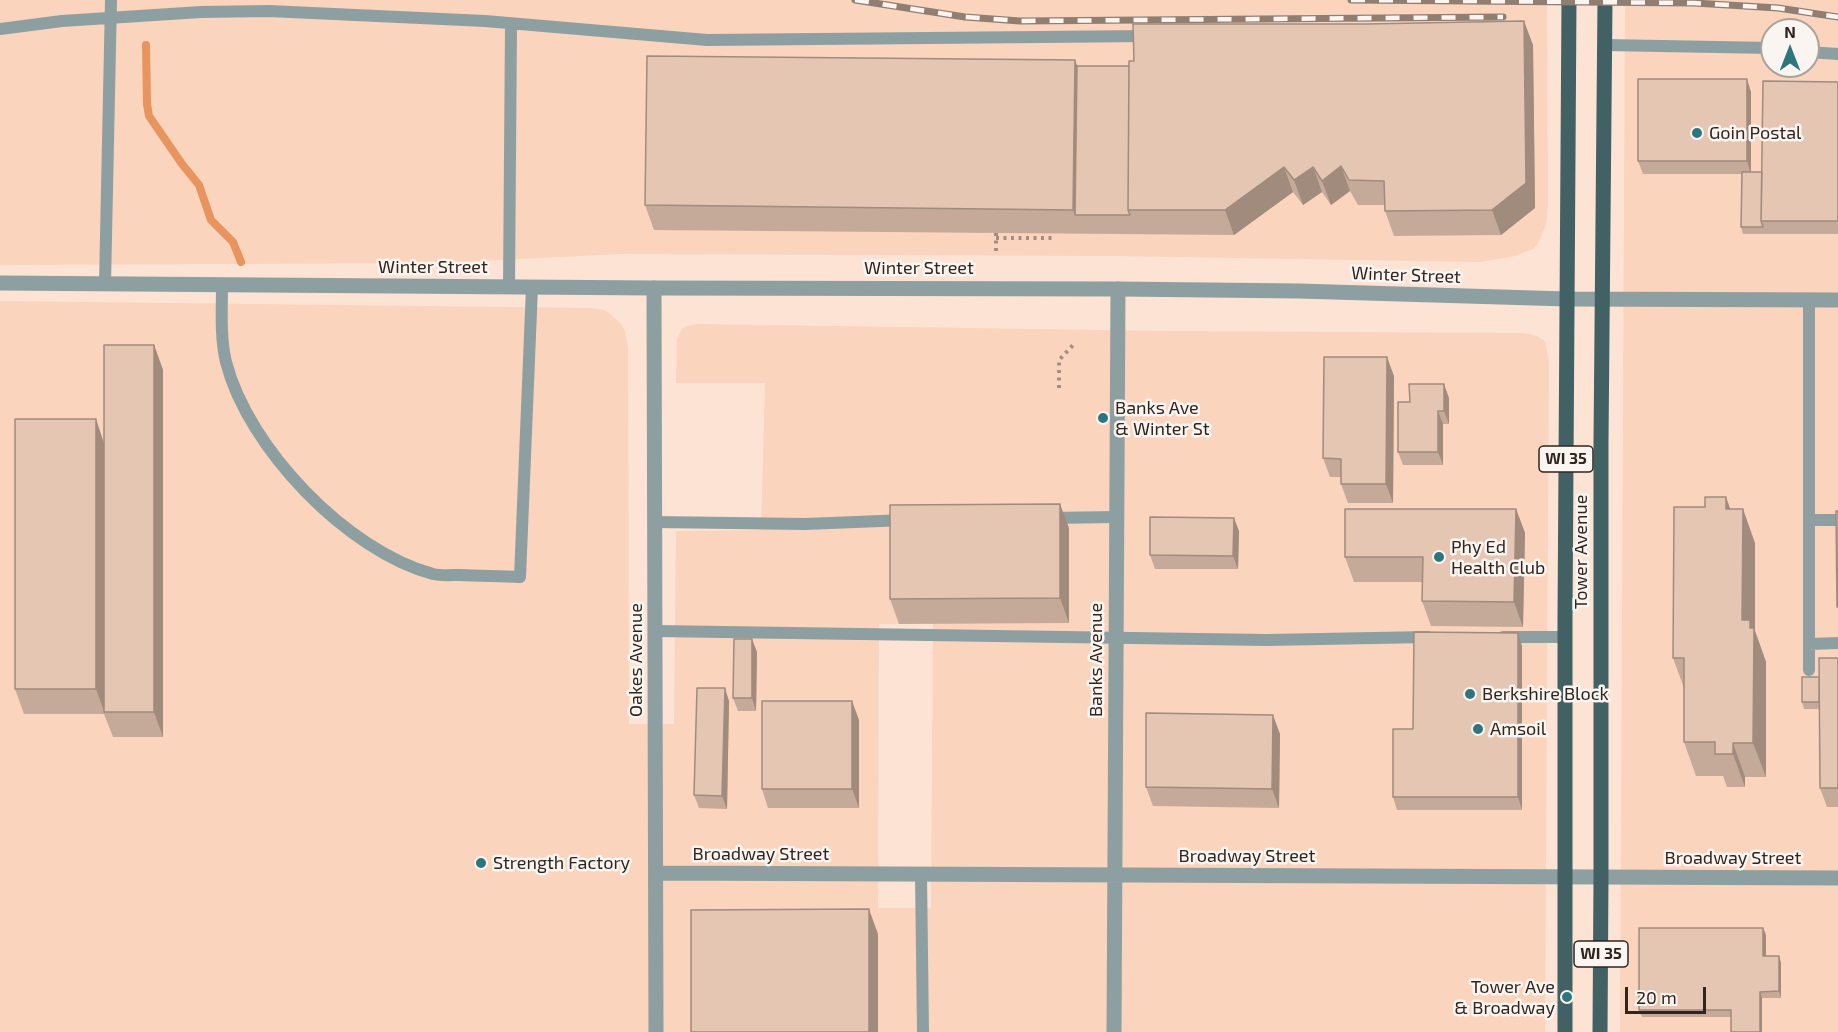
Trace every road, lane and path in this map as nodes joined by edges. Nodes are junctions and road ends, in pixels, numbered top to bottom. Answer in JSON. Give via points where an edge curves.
{"nodes":[{"id":1,"x":111,"y":0,"type":"edge"},
{"id":2,"x":1569,"y":0,"type":"edge"},
{"id":3,"x":1605,"y":0,"type":"edge"},
{"id":4,"x":111,"y":19,"type":"junction"},
{"id":5,"x":510,"y":24,"type":"junction"},
{"id":6,"x":0,"y":29,"type":"edge"},
{"id":7,"x":1165,"y":36,"type":"edge"},
{"id":8,"x":1605,"y":45,"type":"junction"},
{"id":9,"x":1760,"y":48,"type":"edge"},
{"id":10,"x":1820,"y":53,"type":"edge"},
{"id":11,"x":1838,"y":54,"type":"edge"},
{"id":12,"x":1055,"y":238,"type":"dead end"},
{"id":13,"x":996,"y":252,"type":"dead end"},
{"id":14,"x":0,"y":283,"type":"edge"},
{"id":15,"x":105,"y":284,"type":"junction"},
{"id":16,"x":222,"y":285,"type":"junction"},
{"id":17,"x":509,"y":287,"type":"junction"},
{"id":18,"x":532,"y":287,"type":"junction"},
{"id":19,"x":654,"y":288,"type":"junction"},
{"id":20,"x":1119,"y":289,"type":"junction"},
{"id":21,"x":1567,"y":300,"type":"junction"},
{"id":22,"x":1602,"y":300,"type":"junction"},
{"id":23,"x":1809,"y":300,"type":"junction"},
{"id":24,"x":1838,"y":300,"type":"edge"},
{"id":25,"x":1075,"y":343,"type":"dead end"},
{"id":26,"x":1059,"y":388,"type":"dead end"},
{"id":27,"x":1039,"y":518,"type":"edge"},
{"id":28,"x":1117,"y":518,"type":"junction"},
{"id":29,"x":918,"y":519,"type":"edge"},
{"id":30,"x":1809,"y":520,"type":"junction"},
{"id":31,"x":1838,"y":520,"type":"edge"},
{"id":32,"x":655,"y":522,"type":"junction"},
{"id":33,"x":656,"y":631,"type":"junction"},
{"id":34,"x":1442,"y":637,"type":"edge"},
{"id":35,"x":1486,"y":637,"type":"edge"},
{"id":36,"x":1564,"y":637,"type":"junction"},
{"id":37,"x":1116,"y":638,"type":"junction"},
{"id":38,"x":1838,"y":643,"type":"edge"},
{"id":39,"x":1809,"y":644,"type":"junction"},
{"id":40,"x":1809,"y":670,"type":"dead end"},
{"id":41,"x":657,"y":873,"type":"junction"},
{"id":42,"x":921,"y":874,"type":"junction"},
{"id":43,"x":1114,"y":875,"type":"junction"},
{"id":44,"x":1565,"y":877,"type":"junction"},
{"id":45,"x":1602,"y":877,"type":"junction"},
{"id":46,"x":1838,"y":878,"type":"edge"},
{"id":47,"x":656,"y":1032,"type":"edge"},
{"id":48,"x":923,"y":1032,"type":"edge"},
{"id":49,"x":1114,"y":1032,"type":"edge"},
{"id":50,"x":1565,"y":1032,"type":"edge"},
{"id":51,"x":1600,"y":1032,"type":"edge"}],
"edges":[{"from":1,"to":4,"type":"lane"},
{"from":2,"to":21,"type":"main road","name":"Tower Avenue","number":"WI 35"},
{"from":3,"to":8,"type":"main road","name":"Tower Avenue","number":"WI 35"},
{"from":4,"to":5,"type":"lane","via":[[268,11]]},
{"from":4,"to":6,"type":"lane"},
{"from":4,"to":15,"type":"lane"},
{"from":5,"to":7,"type":"lane","via":[[707,40]]},
{"from":5,"to":17,"type":"lane"},
{"from":8,"to":9,"type":"lane"},
{"from":8,"to":22,"type":"main road","name":"Tower Avenue","number":"WI 35"},
{"from":10,"to":11,"type":"lane"},
{"from":12,"to":13,"type":"path","via":[[996,236]]},
{"from":14,"to":15,"type":"street","name":"Winter Street"},
{"from":15,"to":16,"type":"street","name":"Winter Street"},
{"from":16,"to":17,"type":"street","name":"Winter Street"},
{"from":16,"to":18,"type":"lane","via":[[223,344],[239,398],[272,452],[311,497],[371,545],[405,563],[435,574],[520,577]]},
{"from":17,"to":18,"type":"street","name":"Winter Street"},
{"from":18,"to":19,"type":"street","name":"Winter Street"},
{"from":19,"to":20,"type":"street","name":"Winter Street"},
{"from":19,"to":32,"type":"street","name":"Oakes Avenue"},
{"from":20,"to":21,"type":"street","name":"Winter Street"},
{"from":20,"to":28,"type":"street","name":"Banks Avenue"},
{"from":21,"to":22,"type":"street","name":"Winter Street"},
{"from":21,"to":36,"type":"main road","name":"Tower Avenue","number":"WI 35"},
{"from":22,"to":23,"type":"street","name":"Winter Street"},
{"from":22,"to":45,"type":"main road","name":"Tower Avenue","number":"WI 35"},
{"from":23,"to":24,"type":"street","name":"Winter Street"},
{"from":23,"to":30,"type":"lane"},
{"from":25,"to":26,"type":"path","via":[[1059,360]]},
{"from":27,"to":28,"type":"lane"},
{"from":28,"to":37,"type":"street","name":"Banks Avenue"},
{"from":29,"to":32,"type":"lane","via":[[805,524]]},
{"from":30,"to":31,"type":"lane"},
{"from":30,"to":39,"type":"lane"},
{"from":32,"to":33,"type":"street","name":"Oakes Avenue"},
{"from":33,"to":37,"type":"lane"},
{"from":33,"to":41,"type":"street","name":"Oakes Avenue"},
{"from":34,"to":37,"type":"lane"},
{"from":35,"to":36,"type":"lane"},
{"from":36,"to":44,"type":"main road","name":"Tower Avenue","number":"WI 35"},
{"from":37,"to":43,"type":"street","name":"Banks Avenue"},
{"from":38,"to":39,"type":"lane"},
{"from":39,"to":40,"type":"lane"},
{"from":41,"to":42,"type":"street","name":"Broadway Street"},
{"from":41,"to":47,"type":"street","name":"Oakes Avenue"},
{"from":42,"to":43,"type":"street","name":"Broadway Street"},
{"from":42,"to":48,"type":"lane"},
{"from":43,"to":44,"type":"street","name":"Broadway Street"},
{"from":43,"to":49,"type":"street","name":"Banks Avenue"},
{"from":44,"to":45,"type":"street","name":"Broadway Street"},
{"from":44,"to":50,"type":"main road","name":"Tower Avenue","number":"WI 35"},
{"from":45,"to":46,"type":"street","name":"Broadway Street"},
{"from":45,"to":51,"type":"main road","name":"Tower Avenue","number":"WI 35"}]}
